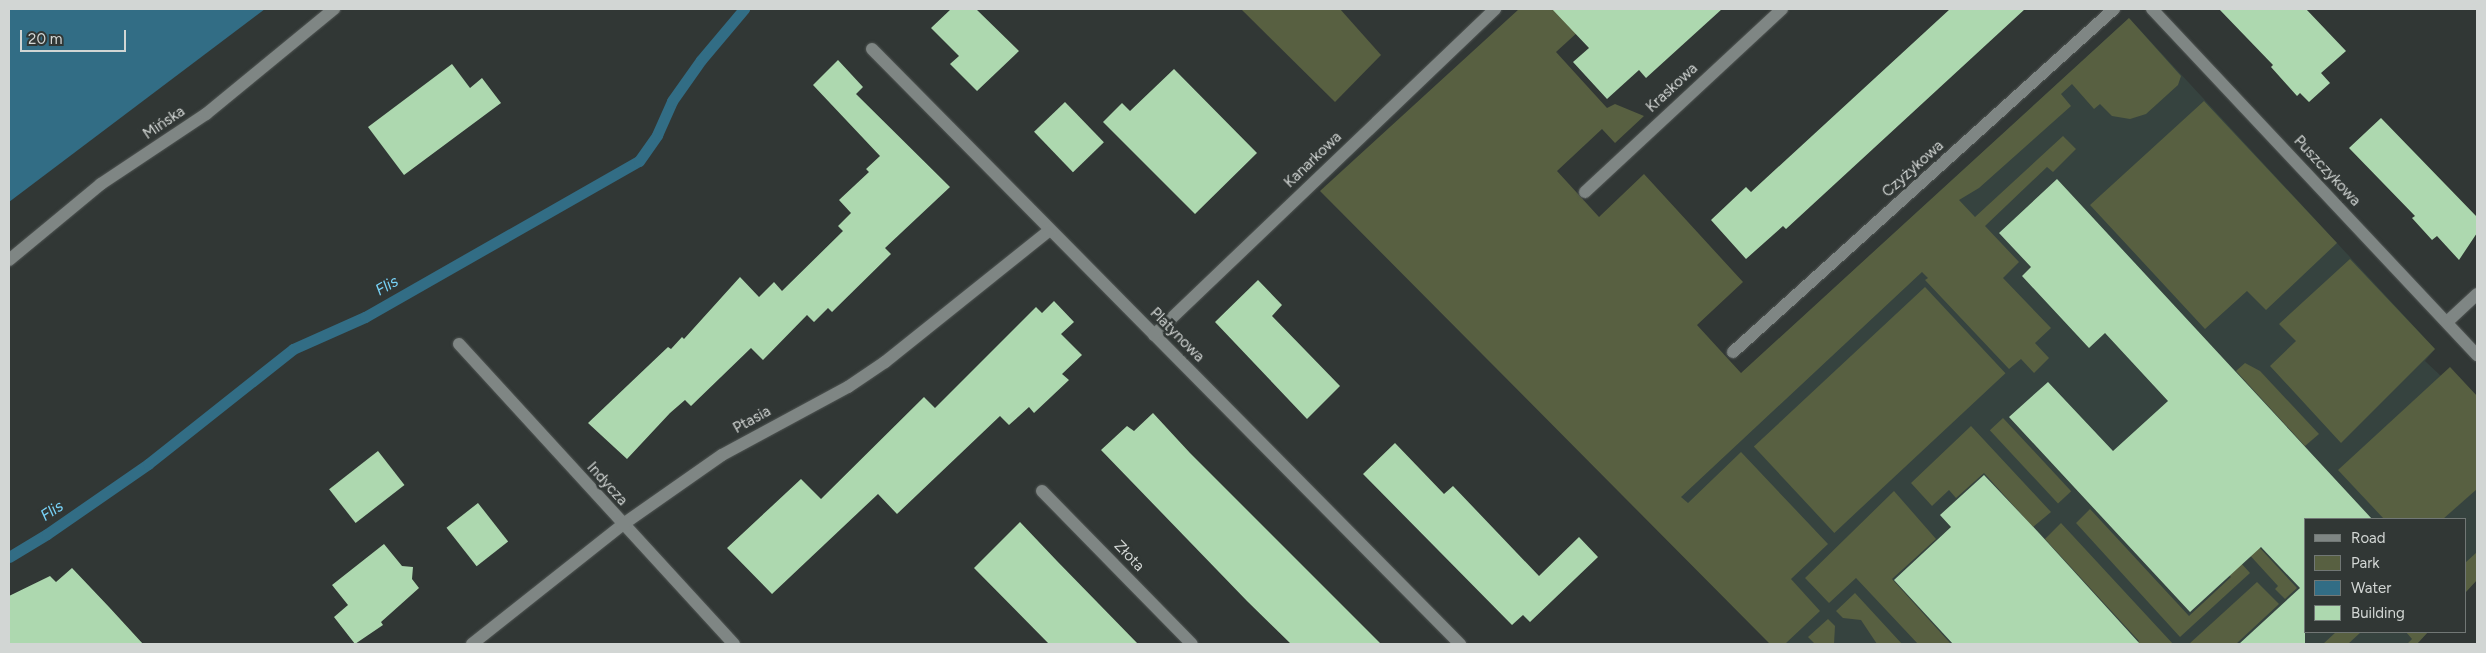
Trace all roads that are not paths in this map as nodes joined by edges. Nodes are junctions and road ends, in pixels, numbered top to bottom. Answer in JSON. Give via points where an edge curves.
{"nodes":[{"id":1,"x":334,"y":9,"type":"edge"},
{"id":2,"x":1494,"y":9,"type":"edge"},
{"id":3,"x":1782,"y":9,"type":"edge"},
{"id":4,"x":2114,"y":9,"type":"edge"},
{"id":5,"x":2152,"y":9,"type":"edge"},
{"id":6,"x":872,"y":49,"type":"dead end"},
{"id":7,"x":1585,"y":192,"type":"dead end"},
{"id":8,"x":1050,"y":230,"type":"junction"},
{"id":9,"x":9,"y":260,"type":"edge"},
{"id":10,"x":2477,"y":294,"type":"edge"},
{"id":11,"x":2447,"y":322,"type":"junction"},
{"id":12,"x":1154,"y":335,"type":"junction"},
{"id":13,"x":459,"y":344,"type":"dead end"},
{"id":14,"x":1733,"y":352,"type":"dead end"},
{"id":15,"x":2477,"y":355,"type":"edge"},
{"id":16,"x":1042,"y":491,"type":"dead end"},
{"id":17,"x":622,"y":525,"type":"junction"},
{"id":18,"x":472,"y":644,"type":"edge"},
{"id":19,"x":734,"y":644,"type":"edge"},
{"id":20,"x":1192,"y":644,"type":"edge"},
{"id":21,"x":1460,"y":644,"type":"edge"}],
"edges":[{"from":1,"to":9,"type":"street","name":"Mińska","via":[[206,114],[101,184]]},
{"from":2,"to":12,"type":"street","name":"Kanarkowa"},
{"from":3,"to":7,"type":"street","name":"Kraskowa"},
{"from":4,"to":14,"type":"street","name":"Czyżykowa"},
{"from":5,"to":11,"type":"street","name":"Puszczykowa"},
{"from":6,"to":8,"type":"street","name":"Platynowa"},
{"from":8,"to":12,"type":"street","name":"Platynowa"},
{"from":8,"to":17,"type":"street","name":"Ptasia","via":[[885,362],[848,387],[722,455]]},
{"from":10,"to":11,"type":"street"},
{"from":11,"to":15,"type":"street","name":"Puszczykowa"},
{"from":12,"to":21,"type":"street","name":"Platynowa"},
{"from":13,"to":17,"type":"street","name":"Indycza"},
{"from":16,"to":20,"type":"street","name":"Złota"},
{"from":17,"to":18,"type":"street","name":"Ptasia"},
{"from":17,"to":19,"type":"street","name":"Indycza"}]}
